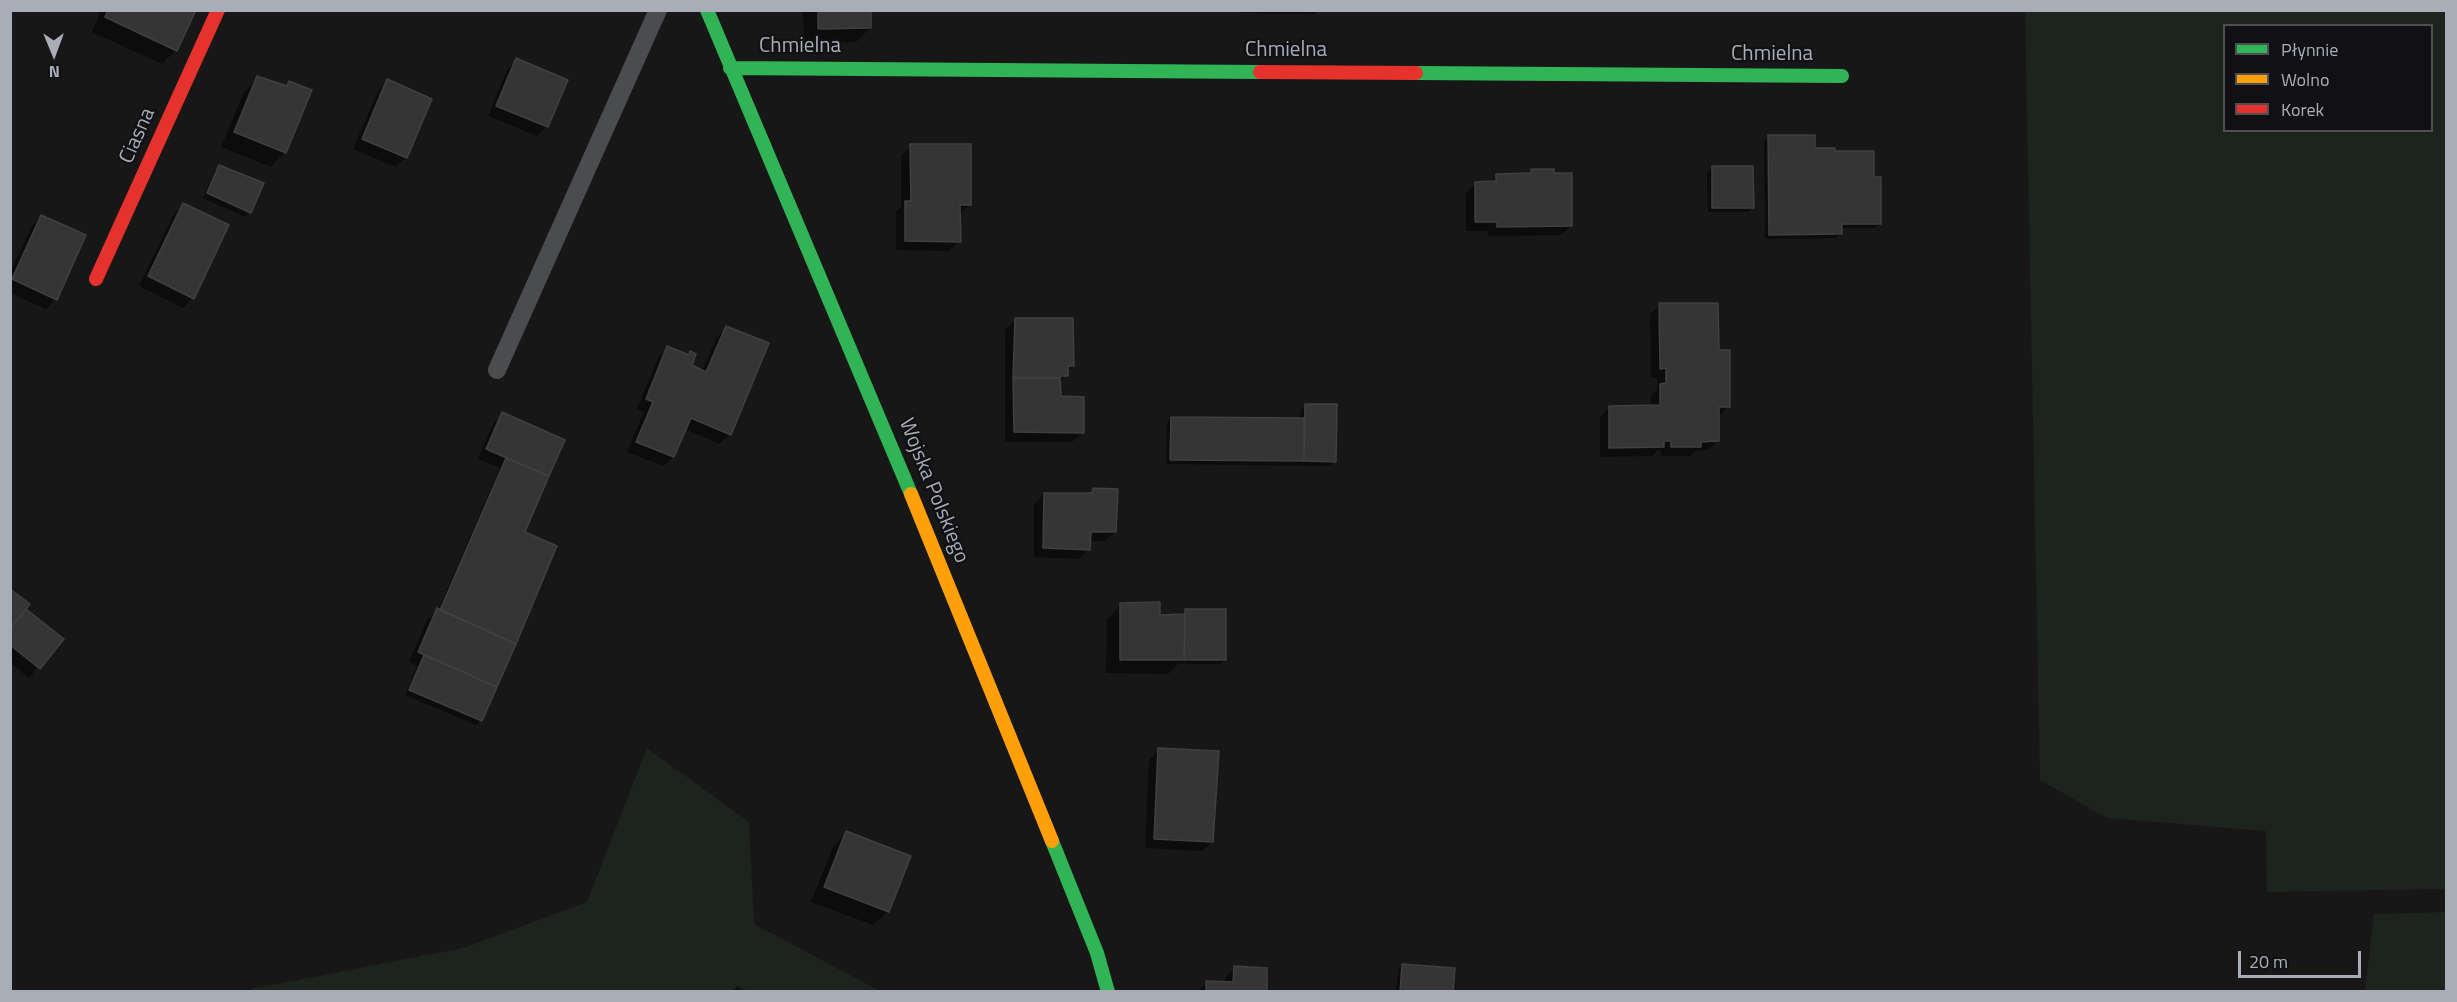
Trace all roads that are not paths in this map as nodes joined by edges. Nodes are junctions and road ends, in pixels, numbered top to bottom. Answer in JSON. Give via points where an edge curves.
{"nodes":[{"id":1,"x":218,"y":10,"type":"edge"},
{"id":2,"x":658,"y":10,"type":"edge"},
{"id":3,"x":707,"y":10,"type":"edge"},
{"id":4,"x":730,"y":68,"type":"junction"},
{"id":5,"x":1842,"y":76,"type":"dead end"},
{"id":6,"x":96,"y":279,"type":"dead end"},
{"id":7,"x":497,"y":370,"type":"dead end"},
{"id":8,"x":1108,"y":992,"type":"edge"}],
"edges":[{"from":1,"to":6,"type":"street","name":"Ciasna"},
{"from":2,"to":7,"type":"lane"},
{"from":3,"to":4,"type":"street","name":"Wojska Polskiego"},
{"from":4,"to":5,"type":"street","name":"Chmielna"},
{"from":4,"to":8,"type":"street","name":"Wojska Polskiego","via":[[954,598],[1097,953]]}]}
